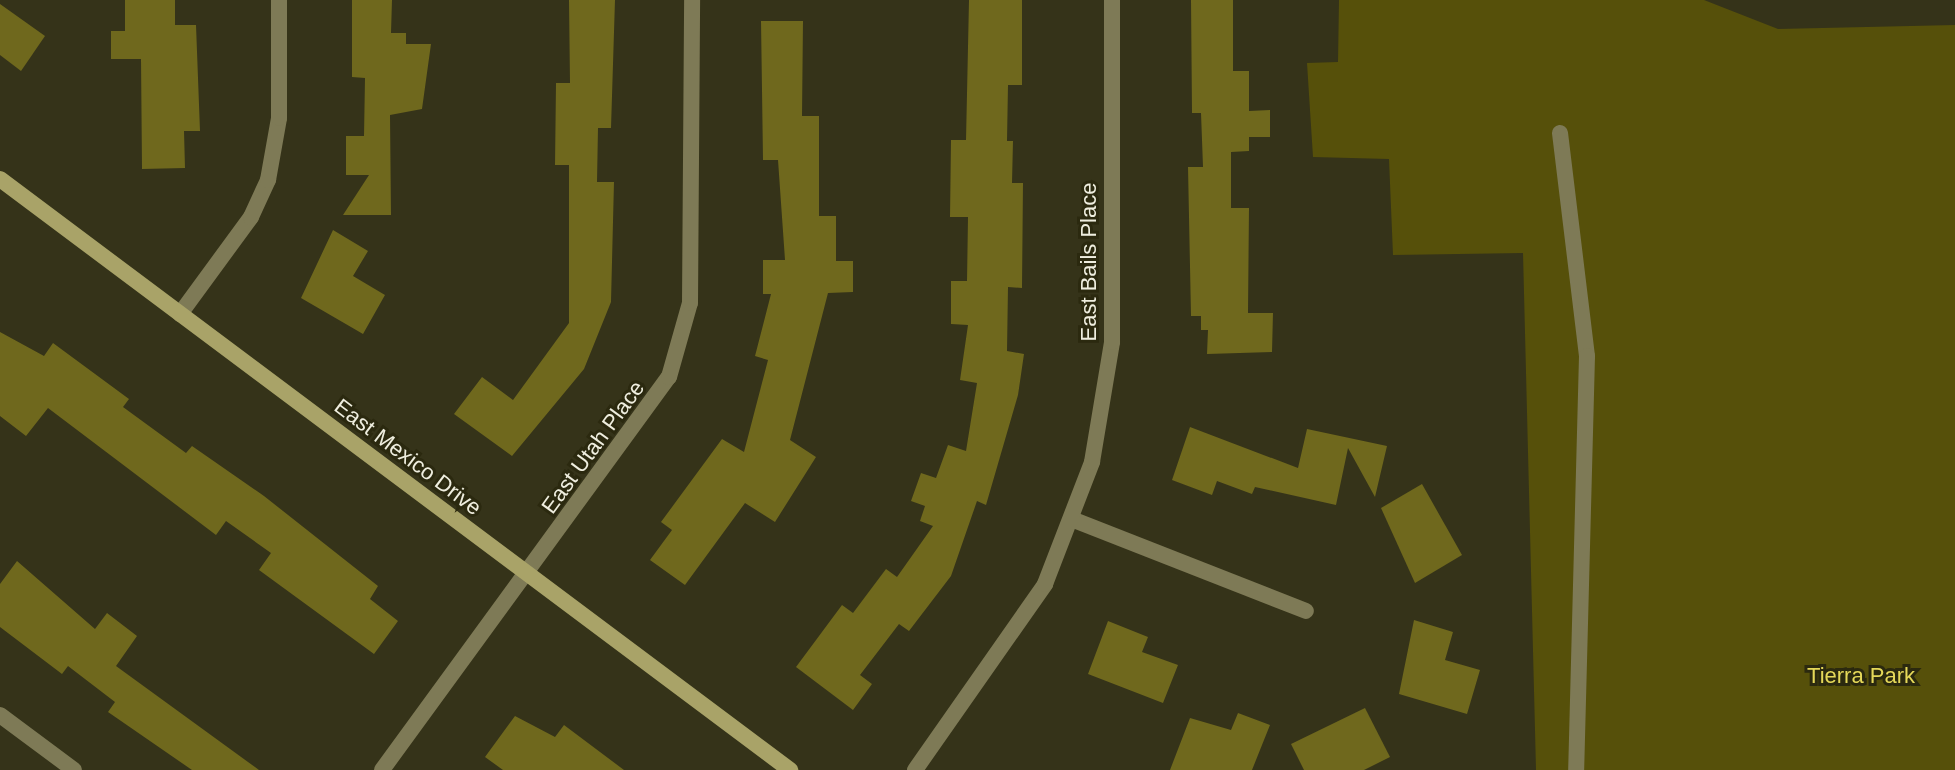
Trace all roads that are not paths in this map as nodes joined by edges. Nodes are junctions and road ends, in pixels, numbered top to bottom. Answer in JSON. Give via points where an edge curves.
{"nodes":[{"id":1,"x":279,"y":0,"type":"edge"},
{"id":2,"x":692,"y":0,"type":"edge"},
{"id":3,"x":1112,"y":0,"type":"edge"},
{"id":4,"x":1560,"y":133,"type":"dead end"},
{"id":5,"x":0,"y":179,"type":"edge"},
{"id":6,"x":180,"y":314,"type":"junction"},
{"id":7,"x":1074,"y":520,"type":"junction"},
{"id":8,"x":528,"y":574,"type":"junction"},
{"id":9,"x":1306,"y":611,"type":"dead end"},
{"id":10,"x":0,"y":715,"type":"edge"},
{"id":11,"x":74,"y":770,"type":"edge"},
{"id":12,"x":382,"y":770,"type":"edge"},
{"id":13,"x":790,"y":770,"type":"edge"},
{"id":14,"x":915,"y":770,"type":"edge"},
{"id":15,"x":1576,"y":770,"type":"edge"}],
"edges":[{"from":1,"to":6,"type":"street","via":[[279,118],[268,180],[251,217]]},
{"from":2,"to":8,"type":"street","name":"East Utah Place","via":[[691,274],[682,341],[650,411]]},
{"from":3,"to":7,"type":"street","name":"East Bails Place","via":[[1112,342],[1099,432]]},
{"from":4,"to":15,"type":"street","via":[[1587,356]]},
{"from":5,"to":6,"type":"street","name":"East Mexico Drive"},
{"from":6,"to":8,"type":"street","name":"East Mexico Drive"},
{"from":7,"to":9,"type":"street"},
{"from":7,"to":14,"type":"street","name":"East Bails Place","via":[[1014,637]]},
{"from":8,"to":12,"type":"street","name":"East Utah Place"},
{"from":8,"to":13,"type":"street","name":"East Mexico Drive"},
{"from":10,"to":11,"type":"street"}]}
